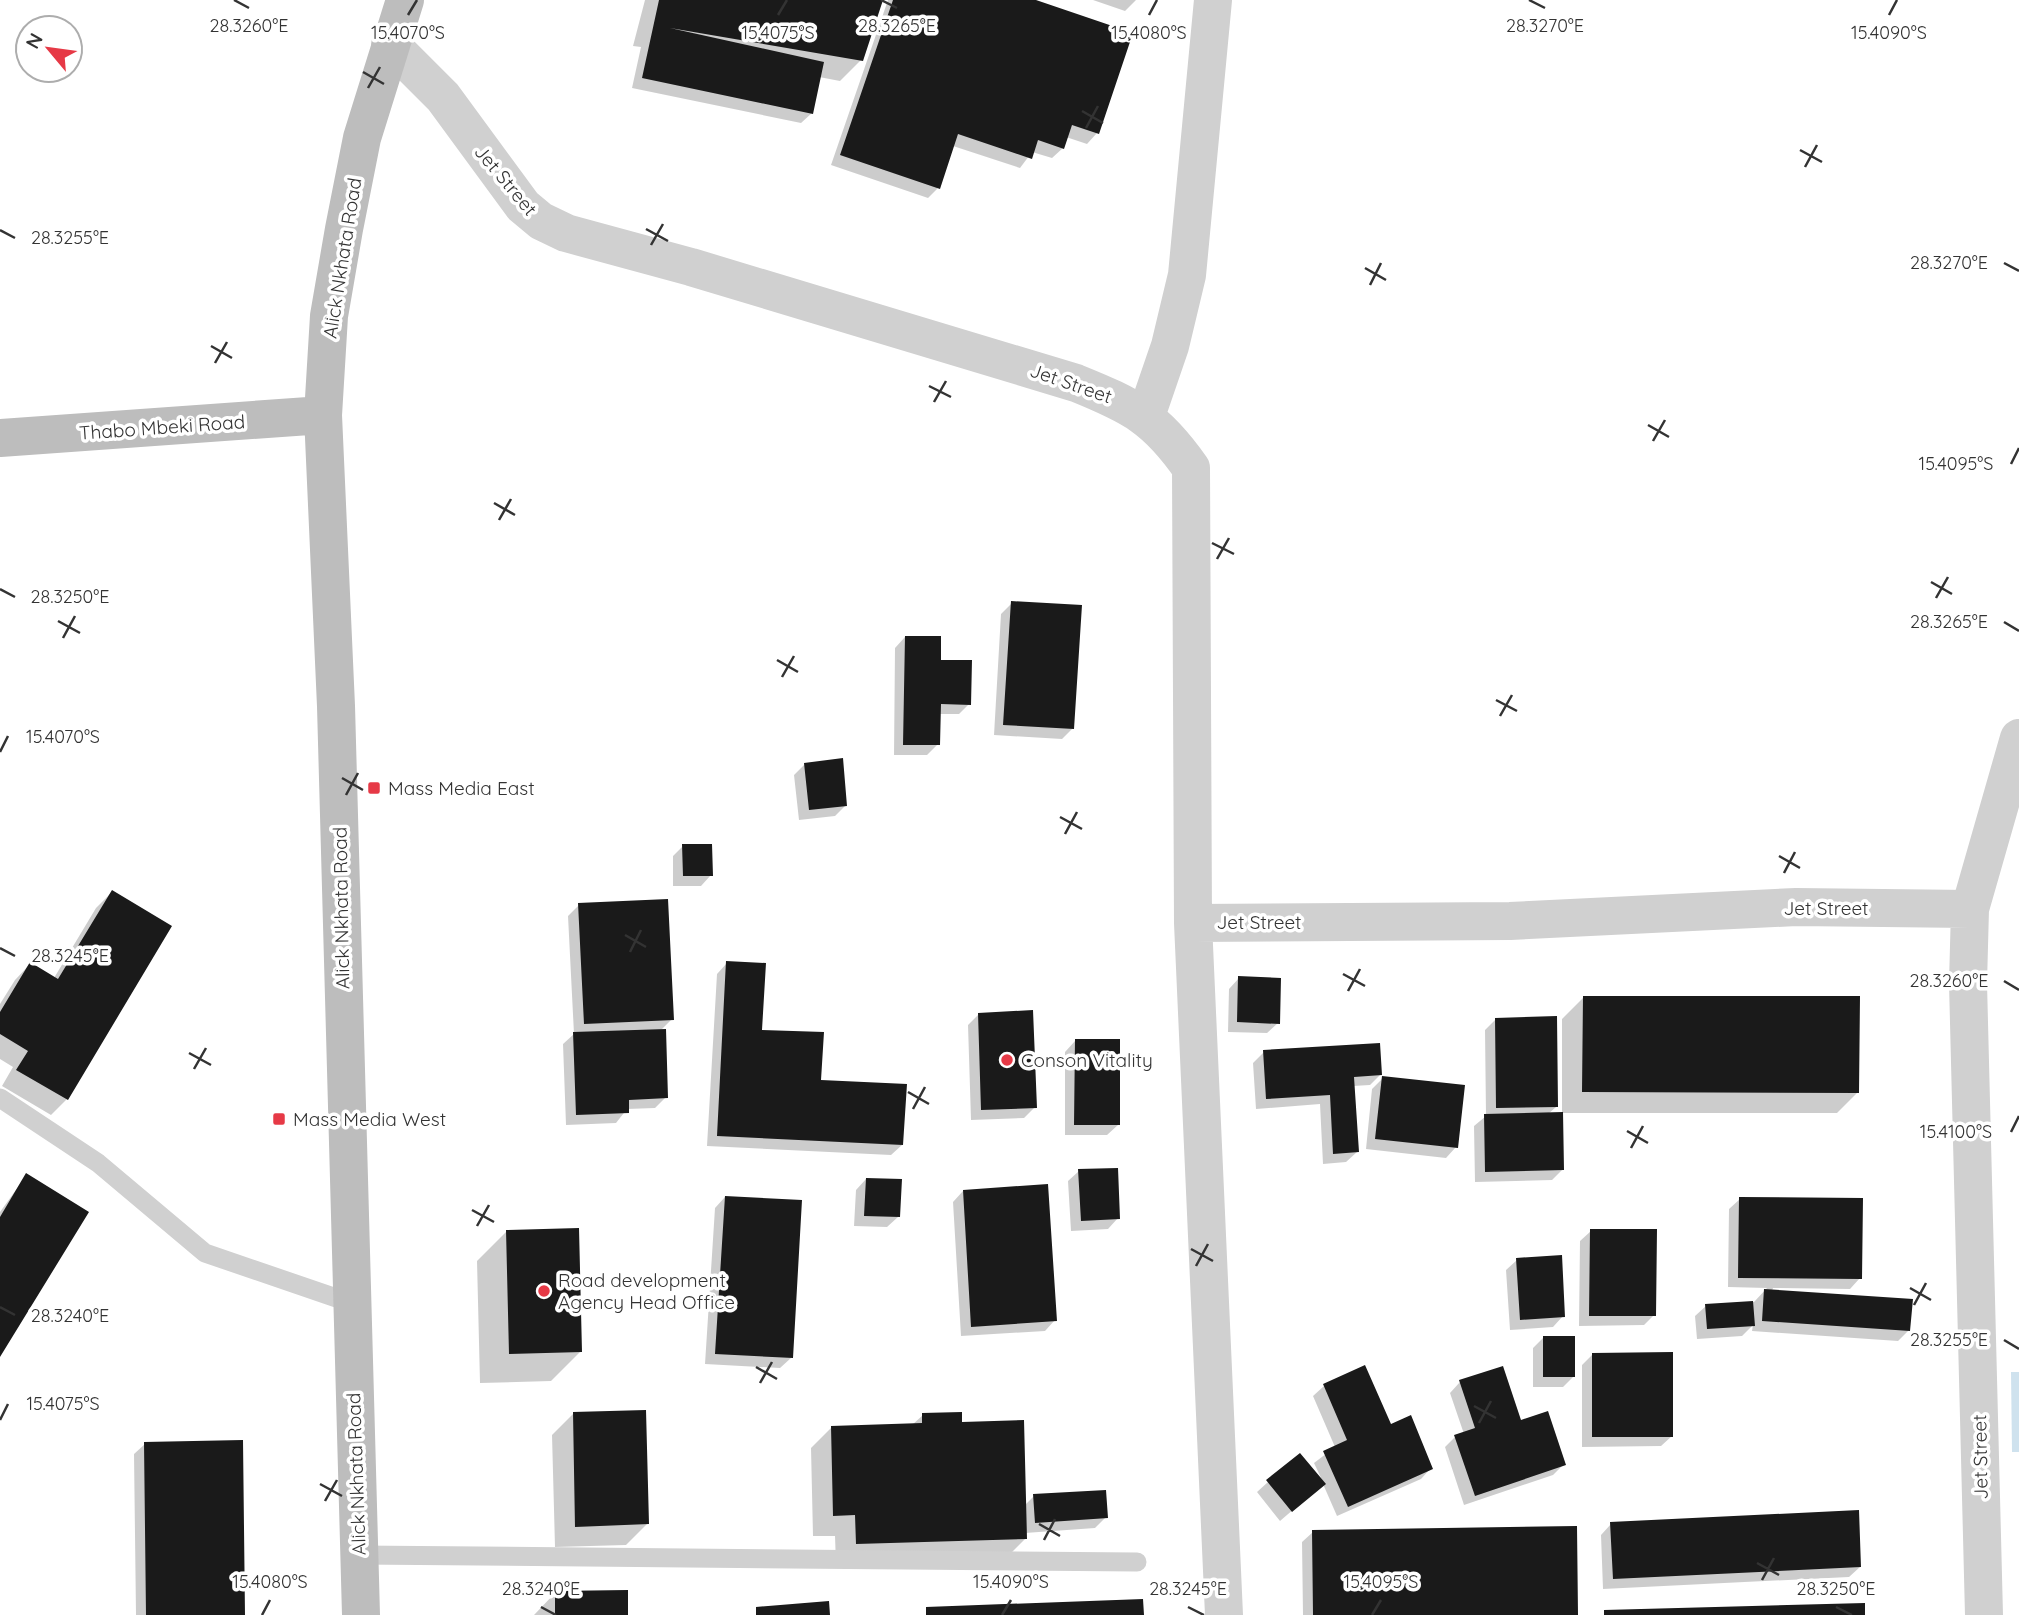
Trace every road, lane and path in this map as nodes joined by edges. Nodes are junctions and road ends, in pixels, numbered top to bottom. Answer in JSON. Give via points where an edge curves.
{"nodes":[{"id":1,"x":405,"y":0,"type":"edge"},
{"id":2,"x":1213,"y":0,"type":"edge"},
{"id":3,"x":390,"y":44,"type":"junction"},
{"id":4,"x":323,"y":415,"type":"junction"},
{"id":5,"x":1146,"y":416,"type":"junction"},
{"id":6,"x":0,"y":438,"type":"edge"},
{"id":7,"x":2019,"y":738,"type":"edge"},
{"id":8,"x":1970,"y":909,"type":"junction"},
{"id":9,"x":1194,"y":923,"type":"junction"},
{"id":10,"x":0,"y":1098,"type":"edge"},
{"id":11,"x":351,"y":1303,"type":"junction"},
{"id":12,"x":358,"y":1555,"type":"junction"},
{"id":13,"x":1137,"y":1562,"type":"dead end"},
{"id":14,"x":361,"y":1615,"type":"edge"},
{"id":15,"x":1224,"y":1615,"type":"edge"},
{"id":16,"x":1984,"y":1615,"type":"edge"}],
"edges":[{"from":1,"to":3,"type":"main road","name":"Alick Nkhata Road"},
{"from":2,"to":5,"type":"street","via":[[1186,275],[1170,346]]},
{"from":3,"to":4,"type":"main road","name":"Alick Nkhata Road","via":[[362,138],[344,229],[329,316]]},
{"from":3,"to":5,"type":"street","name":"Jet Street","via":[[443,97],[523,206],[541,221],[566,233],[1076,383]]},
{"from":4,"to":6,"type":"main road","name":"Thabo Mbeki Road"},
{"from":4,"to":11,"type":"main road","name":"Alick Nkhata Road","via":[[336,706]]},
{"from":5,"to":9,"type":"street","name":"Jet Street","via":[[1168,435],[1191,468]]},
{"from":7,"to":8,"type":"street"},
{"from":8,"to":9,"type":"street","name":"Jet Street","via":[[1796,908],[1510,921]]},
{"from":8,"to":16,"type":"street","name":"Jet Street"},
{"from":9,"to":15,"type":"street"},
{"from":10,"to":11,"type":"lane","via":[[98,1163],[205,1252]]},
{"from":11,"to":12,"type":"main road","name":"Alick Nkhata Road"},
{"from":12,"to":13,"type":"lane"},
{"from":12,"to":14,"type":"main road","name":"Alick Nkhata Road"}]}
